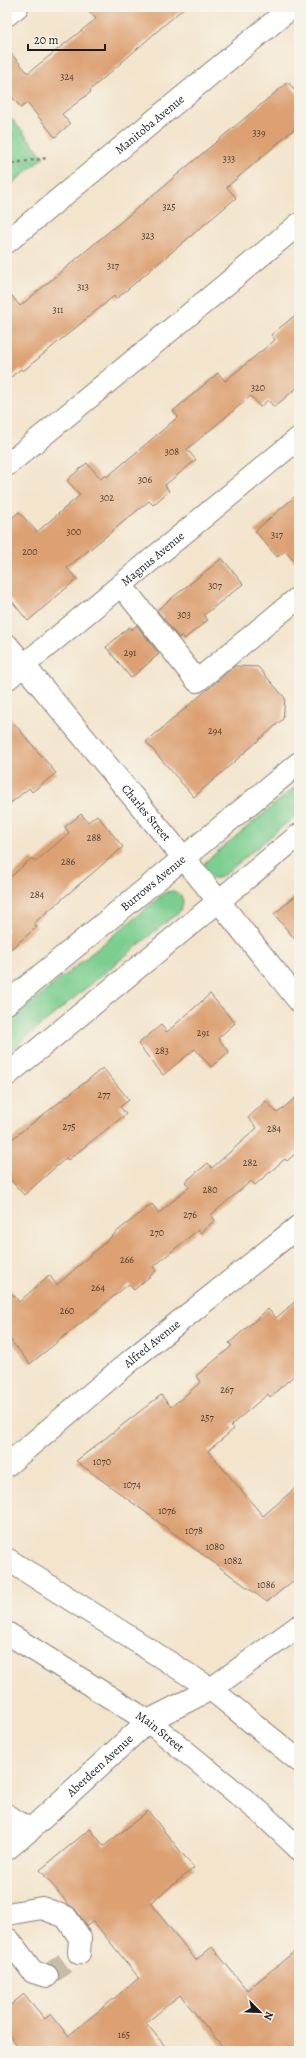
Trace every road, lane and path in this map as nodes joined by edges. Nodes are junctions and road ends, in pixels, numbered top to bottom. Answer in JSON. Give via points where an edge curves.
{"nodes":[{"id":1,"x":17,"y":7,"type":"edge"},
{"id":2,"x":292,"y":7,"type":"edge"},
{"id":3,"x":7,"y":15,"type":"edge"},
{"id":4,"x":48,"y":158,"type":"dead end"},
{"id":5,"x":7,"y":164,"type":"edge"},
{"id":6,"x":299,"y":224,"type":"edge"},
{"id":7,"x":7,"y":242,"type":"edge"},
{"id":8,"x":299,"y":438,"type":"edge"},
{"id":9,"x":7,"y":465,"type":"edge"},
{"id":10,"x":120,"y":585,"type":"junction"},
{"id":11,"x":299,"y":597,"type":"edge"},
{"id":12,"x":7,"y":645,"type":"edge"},
{"id":13,"x":24,"y":665,"type":"junction"},
{"id":14,"x":7,"y":679,"type":"edge"},
{"id":15,"x":299,"y":763,"type":"edge"},
{"id":16,"x":299,"y":835,"type":"edge"},
{"id":17,"x":183,"y":857,"type":"junction"},
{"id":18,"x":218,"y":902,"type":"junction"},
{"id":19,"x":299,"y":1001,"type":"edge"},
{"id":20,"x":7,"y":1003,"type":"edge"},
{"id":21,"x":7,"y":1075,"type":"edge"},
{"id":22,"x":299,"y":1226,"type":"edge"},
{"id":23,"x":7,"y":1465,"type":"edge"},
{"id":24,"x":7,"y":1559,"type":"edge"},
{"id":25,"x":299,"y":1626,"type":"edge"},
{"id":26,"x":7,"y":1633,"type":"edge"},
{"id":27,"x":211,"y":1689,"type":"junction"},
{"id":28,"x":148,"y":1721,"type":"junction"},
{"id":29,"x":299,"y":1761,"type":"edge"},
{"id":30,"x":7,"y":1816,"type":"edge"},
{"id":31,"x":30,"y":1830,"type":"junction"},
{"id":32,"x":7,"y":1849,"type":"edge"},
{"id":33,"x":299,"y":1849,"type":"edge"},
{"id":34,"x":7,"y":1914,"type":"edge"},
{"id":35,"x":8,"y":1940,"type":"edge"},
{"id":36,"x":79,"y":1953,"type":"dead end"},
{"id":37,"x":47,"y":1976,"type":"dead end"}],
"edges":[{"from":1,"to":3,"type":"street"},
{"from":2,"to":7,"type":"street","name":"Manitoba Avenue"},
{"from":4,"to":5,"type":"path"},
{"from":6,"to":9,"type":"street"},
{"from":8,"to":10,"type":"street","name":"Magnus Avenue"},
{"from":10,"to":11,"type":"street","via":[[196,681]]},
{"from":10,"to":13,"type":"street","name":"Magnus Avenue"},
{"from":12,"to":13,"type":"street","name":"Charles Street"},
{"from":13,"to":14,"type":"street","name":"Magnus Avenue"},
{"from":13,"to":17,"type":"street","name":"Charles Street"},
{"from":15,"to":17,"type":"street","name":"Burrows Avenue"},
{"from":16,"to":18,"type":"street"},
{"from":17,"to":18,"type":"street","name":"Charles Street"},
{"from":17,"to":20,"type":"street","name":"Burrows Avenue"},
{"from":18,"to":19,"type":"street","name":"Charles Street"},
{"from":18,"to":21,"type":"street"},
{"from":22,"to":23,"type":"street","name":"Alfred Avenue","via":[[135,1357]]},
{"from":24,"to":27,"type":"street"},
{"from":25,"to":27,"type":"street","name":"Aberdeen Avenue"},
{"from":26,"to":28,"type":"street","name":"Main Street"},
{"from":27,"to":28,"type":"street","name":"Aberdeen Avenue"},
{"from":27,"to":29,"type":"street"},
{"from":28,"to":31,"type":"street","name":"Aberdeen Avenue"},
{"from":28,"to":33,"type":"street","name":"Main Street","via":[[261,1813]]},
{"from":30,"to":31,"type":"street"},
{"from":31,"to":32,"type":"street","name":"Aberdeen Avenue"},
{"from":34,"to":36,"type":"street","via":[[42,1908],[66,1917],[80,1938]]},
{"from":35,"to":37,"type":"street","via":[[33,1972]]}]}
